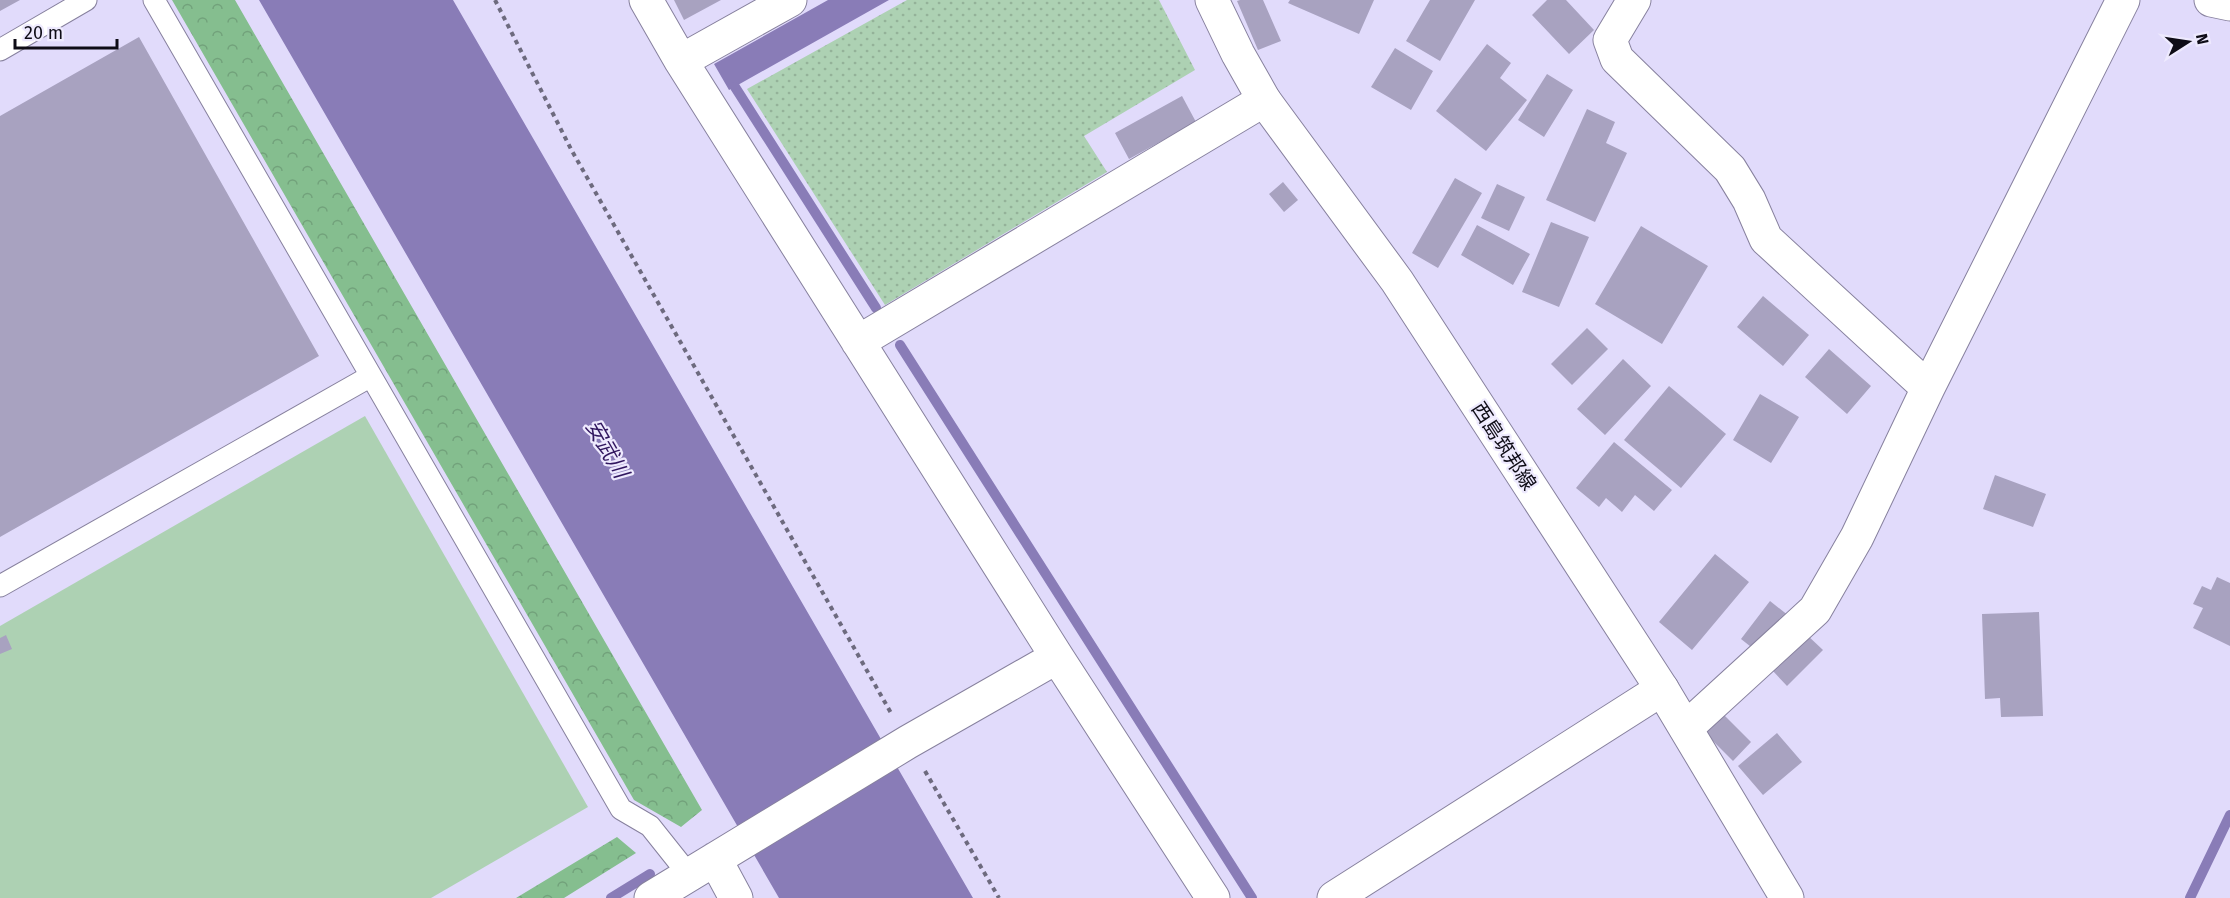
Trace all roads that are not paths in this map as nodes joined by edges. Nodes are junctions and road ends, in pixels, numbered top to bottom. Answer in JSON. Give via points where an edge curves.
{"nodes":[{"id":1,"x":86,"y":0,"type":"edge"},
{"id":2,"x":154,"y":0,"type":"edge"},
{"id":3,"x":646,"y":0,"type":"edge"},
{"id":4,"x":790,"y":0,"type":"edge"},
{"id":5,"x":1212,"y":0,"type":"edge"},
{"id":6,"x":1634,"y":0,"type":"edge"},
{"id":7,"x":2123,"y":0,"type":"edge"},
{"id":8,"x":2211,"y":0,"type":"edge"},
{"id":9,"x":2230,"y":4,"type":"edge"},
{"id":10,"x":0,"y":50,"type":"edge"},
{"id":11,"x":681,"y":61,"type":"junction"},
{"id":12,"x":1264,"y":100,"type":"junction"},
{"id":13,"x":858,"y":342,"type":"junction"},
{"id":14,"x":371,"y":376,"type":"junction"},
{"id":15,"x":1928,"y":388,"type":"junction"},
{"id":16,"x":0,"y":586,"type":"edge"},
{"id":17,"x":1057,"y":657,"type":"junction"},
{"id":18,"x":1662,"y":689,"type":"junction"},
{"id":19,"x":1686,"y":728,"type":"junction"},
{"id":20,"x":712,"y":861,"type":"junction"},
{"id":21,"x":651,"y":898,"type":"edge"},
{"id":22,"x":736,"y":898,"type":"edge"},
{"id":23,"x":1213,"y":898,"type":"edge"},
{"id":24,"x":1334,"y":898,"type":"edge"},
{"id":25,"x":1787,"y":898,"type":"edge"}],
"edges":[{"from":1,"to":10,"type":"lane"},
{"from":2,"to":14,"type":"lane"},
{"from":3,"to":11,"type":"street"},
{"from":4,"to":11,"type":"street"},
{"from":5,"to":12,"type":"street","name":"西島筑邦線"},
{"from":6,"to":15,"type":"street","via":[[1610,40],[1617,59],[1730,169],[1766,240]]},
{"from":7,"to":15,"type":"street"},
{"from":8,"to":9,"type":"street"},
{"from":11,"to":13,"type":"street"},
{"from":12,"to":13,"type":"street"},
{"from":12,"to":18,"type":"street","name":"西島筑邦線","via":[[1397,281]]},
{"from":13,"to":17,"type":"street"},
{"from":14,"to":16,"type":"lane"},
{"from":14,"to":20,"type":"lane","via":[[621,809]]},
{"from":15,"to":19,"type":"street","via":[[1857,537],[1815,610]]},
{"from":17,"to":20,"type":"street"},
{"from":17,"to":23,"type":"street"},
{"from":18,"to":19,"type":"street","name":"西島筑邦線"},
{"from":18,"to":24,"type":"street"},
{"from":19,"to":25,"type":"street","name":"西島筑邦線"},
{"from":20,"to":21,"type":"street"},
{"from":20,"to":22,"type":"street"}]}
